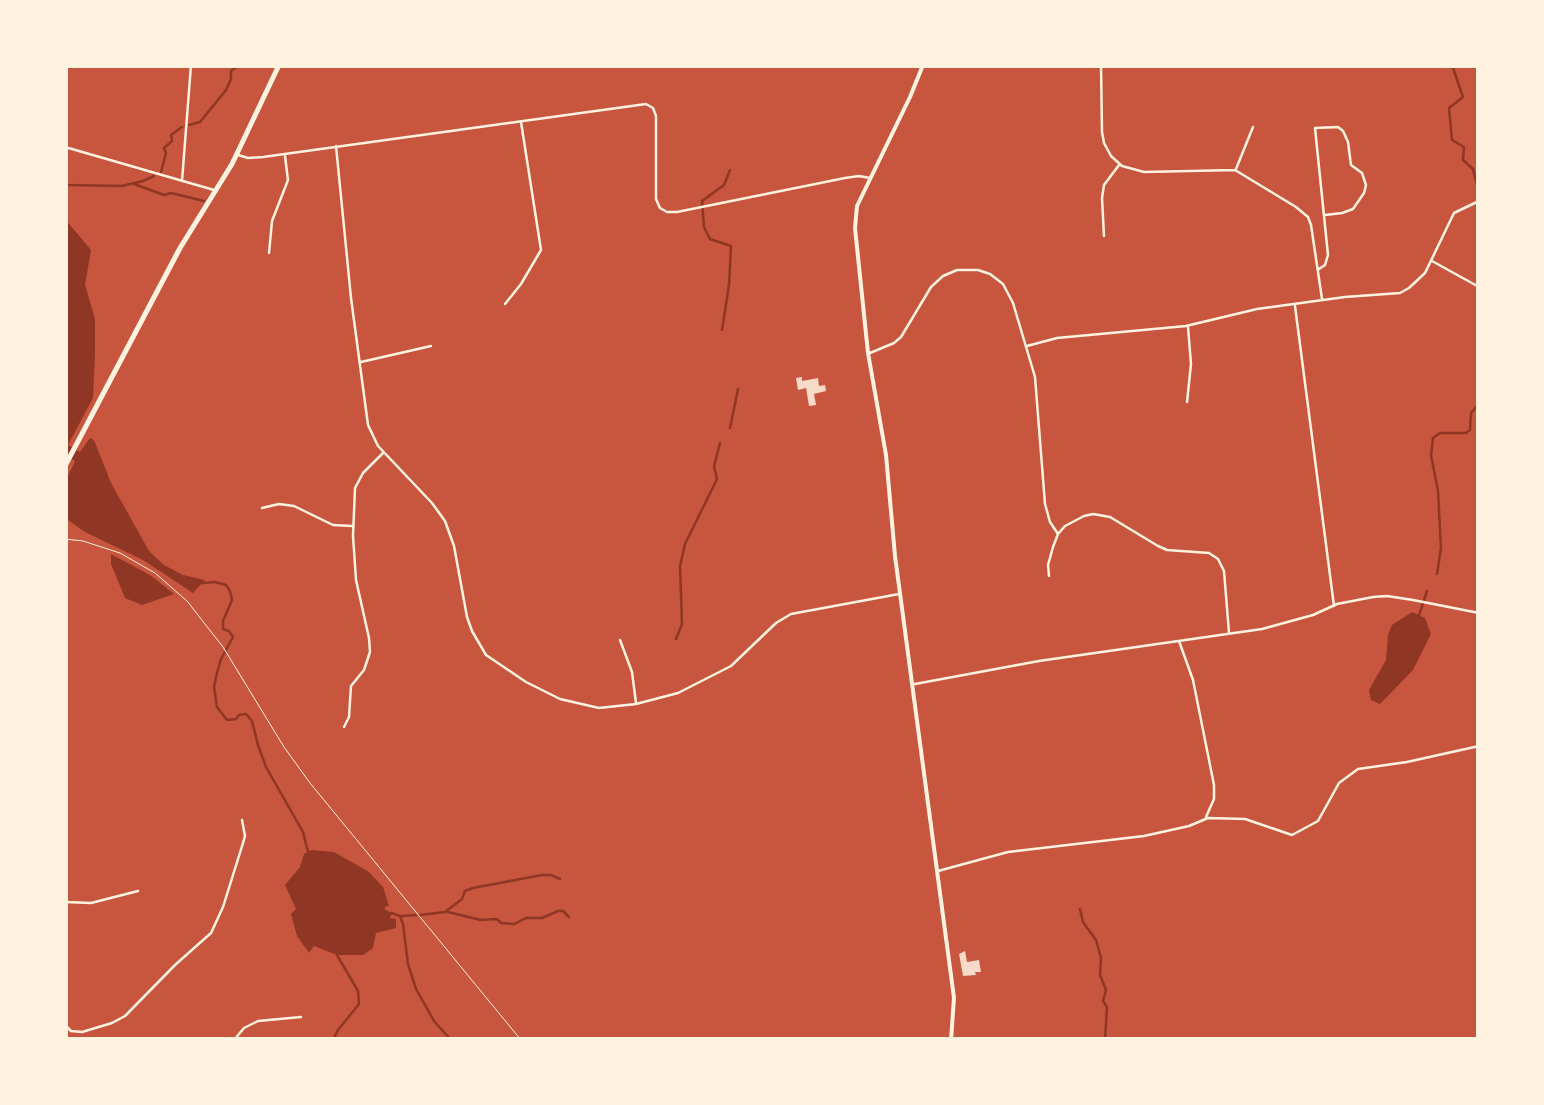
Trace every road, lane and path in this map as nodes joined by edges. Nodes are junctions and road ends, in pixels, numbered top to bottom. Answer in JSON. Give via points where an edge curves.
{"nodes":[{"id":1,"x":191,"y":65,"type":"edge"},
{"id":2,"x":278,"y":65,"type":"edge"},
{"id":3,"x":923,"y":65,"type":"edge"},
{"id":4,"x":1101,"y":65,"type":"edge"},
{"id":5,"x":521,"y":120,"type":"junction"},
{"id":6,"x":1252,"y":126,"type":"dead end"},
{"id":7,"x":336,"y":146,"type":"junction"},
{"id":8,"x":65,"y":147,"type":"edge"},
{"id":9,"x":237,"y":154,"type":"junction"},
{"id":10,"x":285,"y":154,"type":"junction"},
{"id":11,"x":1120,"y":164,"type":"junction"},
{"id":12,"x":1236,"y":170,"type":"junction"},
{"id":13,"x":870,"y":178,"type":"junction"},
{"id":14,"x":182,"y":182,"type":"junction"},
{"id":15,"x":216,"y":191,"type":"junction"},
{"id":16,"x":1479,"y":201,"type":"edge"},
{"id":17,"x":1325,"y":214,"type":"junction"},
{"id":18,"x":1104,"y":236,"type":"dead end"},
{"id":19,"x":269,"y":253,"type":"dead end"},
{"id":20,"x":1431,"y":261,"type":"junction"},
{"id":21,"x":1318,"y":270,"type":"junction"},
{"id":22,"x":1479,"y":287,"type":"edge"},
{"id":23,"x":1322,"y":300,"type":"junction"},
{"id":24,"x":505,"y":304,"type":"dead end"},
{"id":25,"x":1294,"y":305,"type":"junction"},
{"id":26,"x":1188,"y":326,"type":"junction"},
{"id":27,"x":431,"y":346,"type":"dead end"},
{"id":28,"x":1027,"y":346,"type":"junction"},
{"id":29,"x":868,"y":353,"type":"junction"},
{"id":30,"x":360,"y":362,"type":"junction"},
{"id":31,"x":1187,"y":402,"type":"dead end"},
{"id":32,"x":384,"y":452,"type":"junction"},
{"id":33,"x":66,"y":464,"type":"edge"},
{"id":34,"x":262,"y":508,"type":"dead end"},
{"id":35,"x":353,"y":526,"type":"junction"},
{"id":36,"x":1058,"y":534,"type":"junction"},
{"id":37,"x":65,"y":539,"type":"edge"},
{"id":38,"x":1049,"y":576,"type":"dead end"},
{"id":39,"x":900,"y":594,"type":"junction"},
{"id":40,"x":1334,"y":606,"type":"junction"},
{"id":41,"x":1479,"y":614,"type":"edge"},
{"id":42,"x":1229,"y":634,"type":"junction"},
{"id":43,"x":620,"y":640,"type":"dead end"},
{"id":44,"x":1178,"y":640,"type":"junction"},
{"id":45,"x":913,"y":684,"type":"junction"},
{"id":46,"x":636,"y":704,"type":"junction"},
{"id":47,"x":344,"y":728,"type":"dead end"},
{"id":48,"x":1479,"y":746,"type":"edge"},
{"id":49,"x":1205,"y":819,"type":"junction"},
{"id":50,"x":242,"y":820,"type":"dead end"},
{"id":51,"x":938,"y":871,"type":"junction"},
{"id":52,"x":138,"y":891,"type":"dead end"},
{"id":53,"x":65,"y":902,"type":"edge"},
{"id":54,"x":300,"y":1017,"type":"dead end"},
{"id":55,"x":65,"y":1024,"type":"edge"},
{"id":56,"x":234,"y":1040,"type":"edge"},
{"id":57,"x":520,"y":1040,"type":"edge"},
{"id":58,"x":951,"y":1040,"type":"edge"}],
"edges":[{"from":1,"to":14,"type":"street"},
{"from":2,"to":9,"type":"main road"},
{"from":3,"to":13,"type":"main road"},
{"from":4,"to":11,"type":"street","via":[[1104,143]]},
{"from":5,"to":7,"type":"street"},
{"from":5,"to":13,"type":"street","via":[[650,105],[656,116],[656,199],[667,212]]},
{"from":5,"to":24,"type":"street","via":[[541,250]]},
{"from":6,"to":12,"type":"street"},
{"from":7,"to":10,"type":"street"},
{"from":7,"to":30,"type":"street"},
{"from":8,"to":14,"type":"street"},
{"from":9,"to":10,"type":"street"},
{"from":9,"to":15,"type":"main road"},
{"from":10,"to":19,"type":"street","via":[[288,180],[272,221]]},
{"from":11,"to":12,"type":"street","via":[[1144,172]]},
{"from":11,"to":18,"type":"street","via":[[1104,185]]},
{"from":12,"to":21,"type":"street","via":[[1308,217]]},
{"from":13,"to":29,"type":"main road","via":[[855,220]]},
{"from":14,"to":15,"type":"street"},
{"from":15,"to":33,"type":"main road"},
{"from":16,"to":20,"type":"street","via":[[1454,213]]},
{"from":17,"to":17,"type":"street","via":[[1353,208],[1364,193],[1365,177],[1351,165],[1338,127],[1315,128]]},
{"from":17,"to":21,"type":"street","via":[[1328,255]]},
{"from":20,"to":22,"type":"street"},
{"from":20,"to":23,"type":"street","via":[[1400,292]]},
{"from":21,"to":23,"type":"street"},
{"from":23,"to":25,"type":"street"},
{"from":25,"to":26,"type":"street"},
{"from":25,"to":40,"type":"street"},
{"from":26,"to":28,"type":"street"},
{"from":26,"to":31,"type":"street"},
{"from":27,"to":30,"type":"street"},
{"from":28,"to":29,"type":"street","via":[[1004,284],[966,269],[940,278],[902,337]]},
{"from":28,"to":36,"type":"street","via":[[1036,378],[1044,504]]},
{"from":29,"to":39,"type":"main road"},
{"from":30,"to":32,"type":"street","via":[[366,421]]},
{"from":32,"to":35,"type":"street","via":[[357,481]]},
{"from":32,"to":46,"type":"street","via":[[446,521],[472,631],[486,655],[560,700],[600,708]]},
{"from":34,"to":35,"type":"street","via":[[294,506],[333,525]]},
{"from":35,"to":47,"type":"street","via":[[370,652],[351,686]]},
{"from":36,"to":38,"type":"street"},
{"from":36,"to":42,"type":"street","via":[[1093,514],[1167,550],[1209,553],[1224,571]]},
{"from":37,"to":57,"type":"path","via":[[120,554],[187,601],[310,782]]},
{"from":39,"to":45,"type":"main road"},
{"from":39,"to":46,"type":"street","via":[[791,614],[732,666]]},
{"from":40,"to":41,"type":"street","via":[[1385,596]]},
{"from":40,"to":42,"type":"street"},
{"from":42,"to":44,"type":"street"},
{"from":43,"to":46,"type":"street"},
{"from":44,"to":45,"type":"street"},
{"from":44,"to":49,"type":"street","via":[[1193,679],[1214,785]]},
{"from":45,"to":51,"type":"main road"},
{"from":48,"to":49,"type":"street","via":[[1358,769],[1340,783],[1318,821],[1292,835],[1246,819]]},
{"from":49,"to":51,"type":"street","via":[[1144,836],[1008,852]]},
{"from":50,"to":55,"type":"street","via":[[244,843],[211,933],[125,1016],[82,1032]]},
{"from":51,"to":58,"type":"main road","via":[[954,998]]},
{"from":52,"to":53,"type":"street"},
{"from":54,"to":56,"type":"street","via":[[258,1021]]}]}
